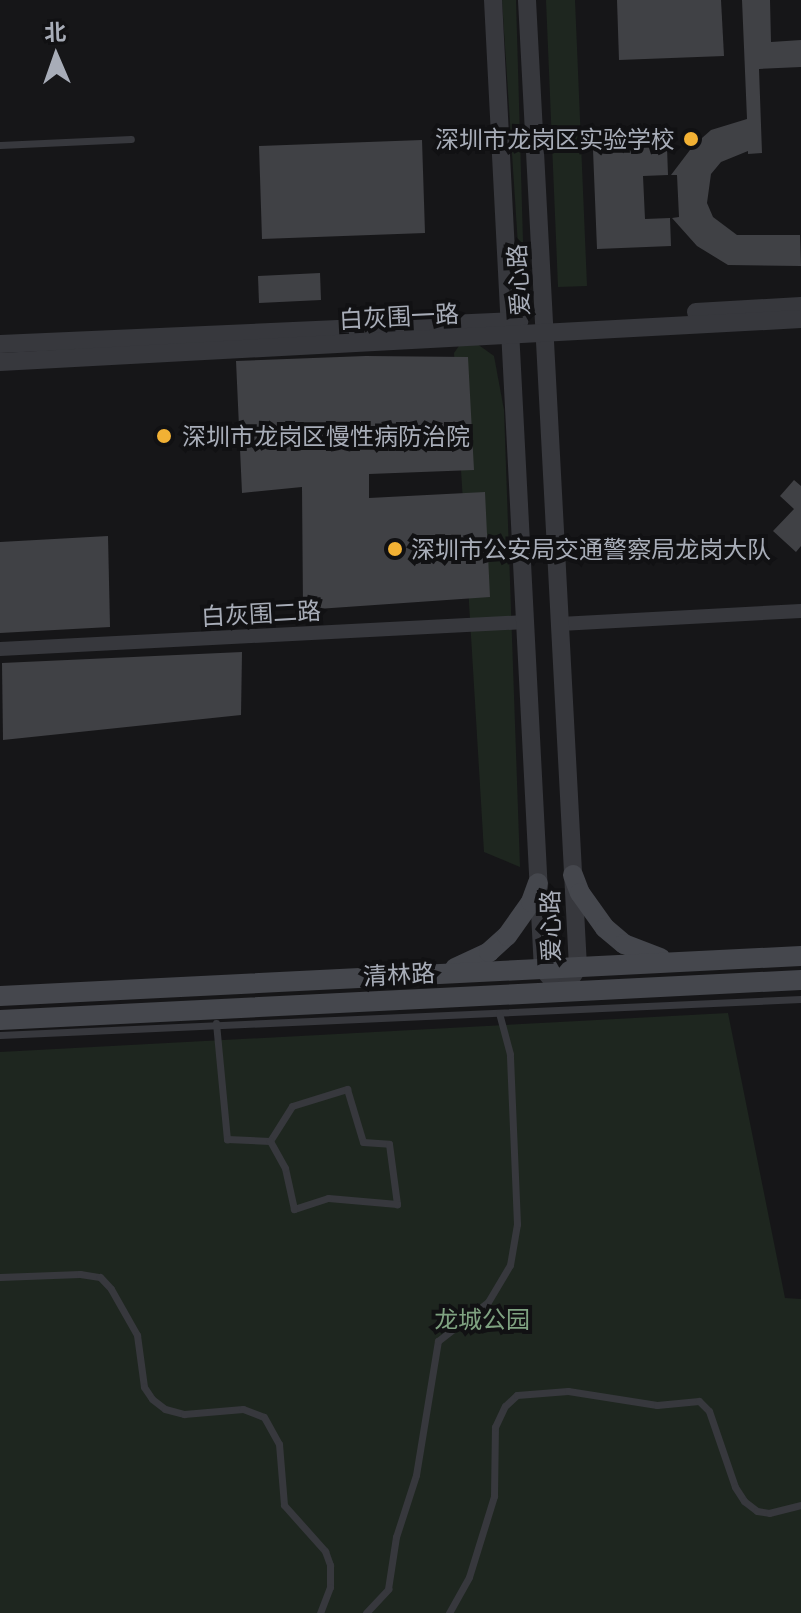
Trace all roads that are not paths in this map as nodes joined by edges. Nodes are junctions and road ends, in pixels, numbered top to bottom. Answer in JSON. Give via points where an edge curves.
{"nodes":[{"id":1,"x":493,"y":0,"type":"edge"},
{"id":2,"x":527,"y":0,"type":"edge"},
{"id":3,"x":131,"y":139,"type":"dead end"},
{"id":4,"x":0,"y":145,"type":"edge"},
{"id":5,"x":801,"y":306,"type":"edge"},
{"id":6,"x":801,"y":319,"type":"edge"},
{"id":7,"x":545,"y":326,"type":"junction"},
{"id":8,"x":510,"y":328,"type":"junction"},
{"id":9,"x":0,"y":344,"type":"edge"},
{"id":10,"x":0,"y":362,"type":"edge"},
{"id":11,"x":801,"y":611,"type":"edge"},
{"id":12,"x":525,"y":622,"type":"junction"},
{"id":13,"x":560,"y":624,"type":"junction"},
{"id":14,"x":0,"y":649,"type":"edge"},
{"id":15,"x":573,"y":875,"type":"junction"},
{"id":16,"x":538,"y":883,"type":"junction"},
{"id":17,"x":801,"y":956,"type":"edge"},
{"id":18,"x":680,"y":962,"type":"junction"},
{"id":19,"x":578,"y":967,"type":"junction"},
{"id":20,"x":543,"y":969,"type":"junction"},
{"id":21,"x":433,"y":975,"type":"junction"},
{"id":22,"x":801,"y":980,"type":"edge"},
{"id":23,"x":562,"y":992,"type":"junction"},
{"id":24,"x":0,"y":996,"type":"edge"},
{"id":25,"x":801,"y":999,"type":"edge"},
{"id":26,"x":499,"y":1013,"type":"junction"},
{"id":27,"x":216,"y":1017,"type":"junction"},
{"id":28,"x":0,"y":1020,"type":"edge"},
{"id":29,"x":0,"y":1035,"type":"edge"},
{"id":30,"x":270,"y":1141,"type":"junction"},
{"id":31,"x":0,"y":1277,"type":"edge"},
{"id":32,"x":801,"y":1505,"type":"edge"},
{"id":33,"x":320,"y":1613,"type":"edge"},
{"id":34,"x":366,"y":1613,"type":"edge"},
{"id":35,"x":449,"y":1613,"type":"edge"}],
"edges":[{"from":1,"to":8,"type":"street","name":"爱心路"},
{"from":2,"to":7,"type":"street","name":"爱心路"},
{"from":3,"to":4,"type":"lane"},
{"from":5,"to":7,"type":"street","name":"白灰围一路"},
{"from":6,"to":7,"type":"street","name":"白灰围一路"},
{"from":7,"to":8,"type":"street","name":"白灰围一路"},
{"from":7,"to":13,"type":"street","name":"爱心路"},
{"from":8,"to":9,"type":"street","name":"白灰围一路"},
{"from":8,"to":10,"type":"street","name":"白灰围一路"},
{"from":8,"to":12,"type":"street","name":"爱心路"},
{"from":11,"to":13,"type":"street"},
{"from":12,"to":14,"type":"street","name":"白灰围二路"},
{"from":12,"to":16,"type":"street","name":"爱心路"},
{"from":13,"to":15,"type":"street","name":"爱心路"},
{"from":15,"to":18,"type":"main road","via":[[605,928],[624,944]]},
{"from":15,"to":19,"type":"street","name":"爱心路"},
{"from":16,"to":20,"type":"street","name":"爱心路"},
{"from":16,"to":21,"type":"main road","via":[[507,936],[465,965]]},
{"from":17,"to":18,"type":"main road","name":"清林路"},
{"from":18,"to":19,"type":"main road","name":"清林路"},
{"from":19,"to":20,"type":"main road","name":"清林路"},
{"from":19,"to":23,"type":"street","name":"爱心路"},
{"from":20,"to":21,"type":"main road","name":"清林路"},
{"from":20,"to":23,"type":"street","name":"爱心路"},
{"from":21,"to":24,"type":"main road","name":"清林路"},
{"from":22,"to":23,"type":"main road","name":"清林路"},
{"from":23,"to":27,"type":"main road","name":"清林路"},
{"from":25,"to":26,"type":"lane"},
{"from":26,"to":27,"type":"lane"},
{"from":26,"to":34,"type":"lane","via":[[510,1054],[517,1224],[510,1265],[488,1302],[438,1341],[416,1475],[396,1537],[388,1589]]},
{"from":27,"to":28,"type":"main road","name":"清林路"},
{"from":27,"to":29,"type":"lane"},
{"from":27,"to":30,"type":"lane","via":[[227,1139]]},
{"from":30,"to":30,"type":"lane","via":[[292,1106],[347,1089],[363,1142],[389,1144],[397,1204],[328,1198],[294,1209],[285,1168]]},
{"from":31,"to":33,"type":"lane","via":[[100,1277],[140,1341],[143,1380],[152,1399],[184,1414],[243,1409],[264,1417],[279,1444],[284,1505],[325,1551],[330,1565],[330,1587]]},
{"from":32,"to":35,"type":"lane","via":[[763,1512],[744,1501],[709,1411],[699,1401],[657,1405],[568,1391],[517,1395],[495,1427],[490,1511],[469,1577]]}]}
